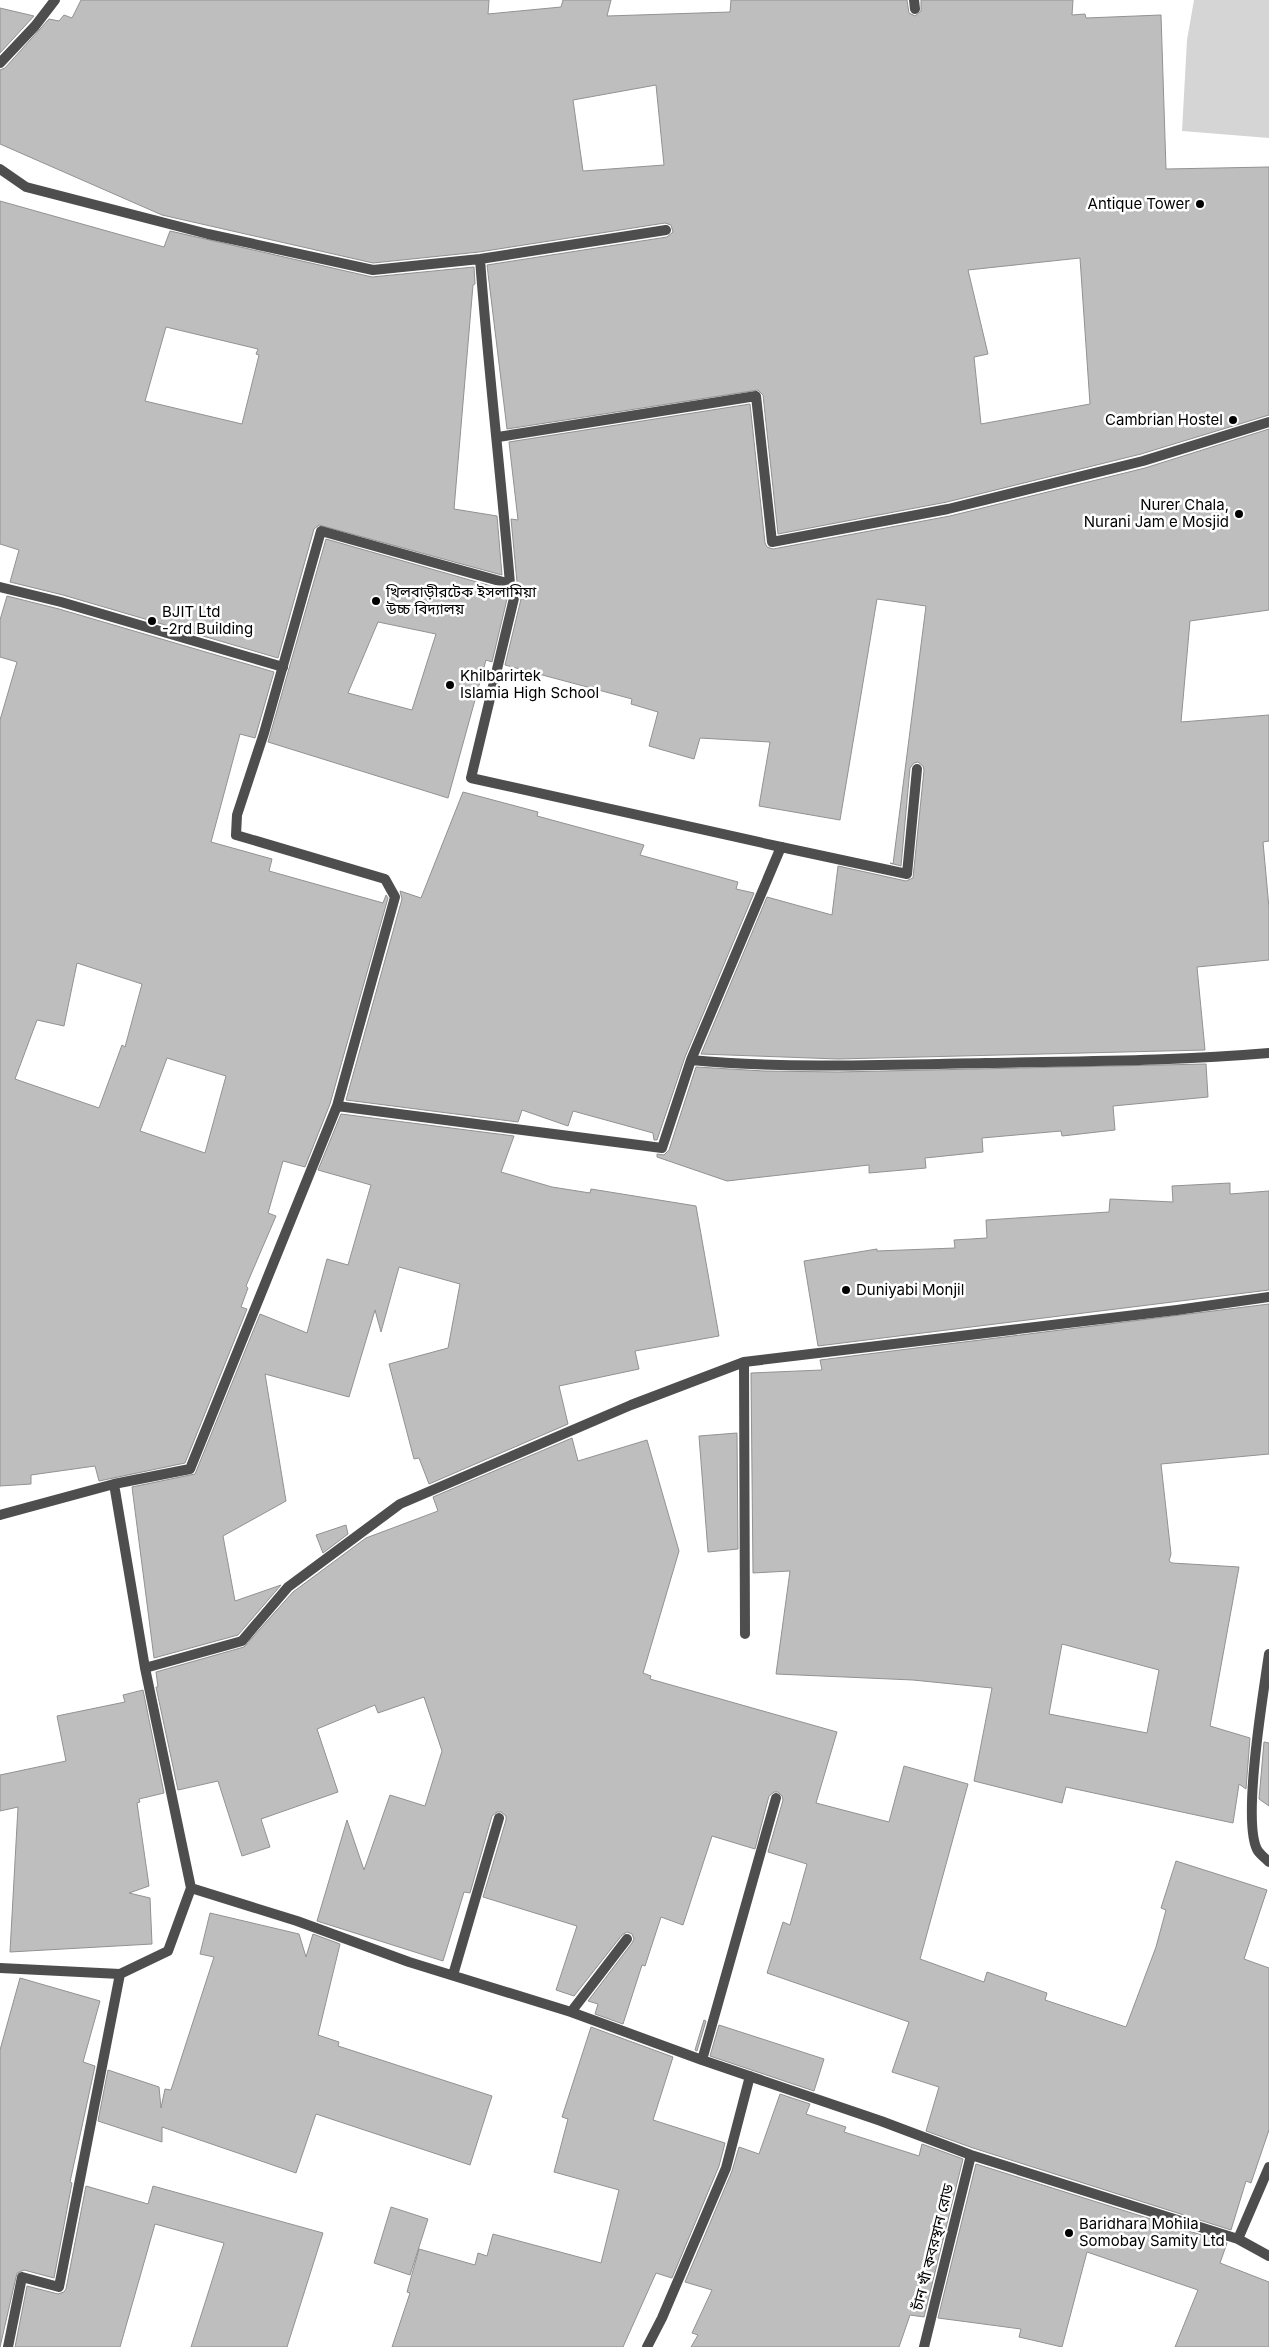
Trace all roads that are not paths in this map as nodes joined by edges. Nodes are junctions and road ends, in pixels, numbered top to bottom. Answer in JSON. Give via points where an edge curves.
{"nodes":[{"id":1,"x":56,"y":0,"type":"edge"},
{"id":2,"x":0,"y":63,"type":"edge"},
{"id":3,"x":0,"y":169,"type":"edge"},
{"id":4,"x":666,"y":230,"type":"dead end"},
{"id":5,"x":480,"y":259,"type":"junction"},
{"id":6,"x":1269,"y":422,"type":"edge"},
{"id":7,"x":498,"y":437,"type":"junction"},
{"id":8,"x":510,"y":584,"type":"junction"},
{"id":9,"x":0,"y":587,"type":"edge"},
{"id":10,"x":283,"y":667,"type":"junction"},
{"id":11,"x":917,"y":769,"type":"dead end"},
{"id":12,"x":781,"y":847,"type":"junction"},
{"id":13,"x":1269,"y":1053,"type":"edge"},
{"id":14,"x":691,"y":1060,"type":"junction"},
{"id":15,"x":337,"y":1106,"type":"junction"},
{"id":16,"x":1269,"y":1297,"type":"edge"},
{"id":17,"x":744,"y":1362,"type":"junction"},
{"id":18,"x":114,"y":1484,"type":"junction"},
{"id":19,"x":0,"y":1515,"type":"edge"},
{"id":20,"x":745,"y":1634,"type":"dead end"},
{"id":21,"x":1269,"y":1654,"type":"edge"},
{"id":22,"x":145,"y":1668,"type":"junction"},
{"id":23,"x":776,"y":1798,"type":"dead end"},
{"id":24,"x":499,"y":1818,"type":"dead end"},
{"id":25,"x":1269,"y":1862,"type":"edge"},
{"id":26,"x":191,"y":1888,"type":"junction"},
{"id":27,"x":627,"y":1939,"type":"dead end"},
{"id":28,"x":0,"y":1968,"type":"edge"},
{"id":29,"x":120,"y":1974,"type":"junction"},
{"id":30,"x":453,"y":1975,"type":"junction"},
{"id":31,"x":571,"y":2012,"type":"junction"},
{"id":32,"x":702,"y":2060,"type":"junction"},
{"id":33,"x":750,"y":2076,"type":"junction"},
{"id":34,"x":971,"y":2155,"type":"junction"},
{"id":35,"x":1269,"y":2166,"type":"edge"},
{"id":36,"x":1238,"y":2240,"type":"junction"},
{"id":37,"x":1269,"y":2256,"type":"edge"},
{"id":38,"x":8,"y":2347,"type":"edge"},
{"id":39,"x":647,"y":2347,"type":"edge"},
{"id":40,"x":924,"y":2347,"type":"edge"}],
"edges":[{"from":1,"to":2,"type":"street"},
{"from":3,"to":5,"type":"street","via":[[26,187],[208,234],[373,270]]},
{"from":4,"to":5,"type":"street"},
{"from":5,"to":7,"type":"street","via":[[490,384]]},
{"from":6,"to":7,"type":"street","via":[[1143,461],[957,507],[772,542],[756,396]]},
{"from":7,"to":8,"type":"street"},
{"from":8,"to":10,"type":"street","via":[[321,531]]},
{"from":8,"to":12,"type":"street","via":[[515,594],[470,778]]},
{"from":9,"to":10,"type":"street"},
{"from":10,"to":15,"type":"street","via":[[237,815],[236,835],[384,879],[395,897]]},
{"from":11,"to":12,"type":"street","via":[[907,874]]},
{"from":12,"to":14,"type":"street"},
{"from":13,"to":14,"type":"street","via":[[1210,1058],[890,1065],[729,1064]]},
{"from":14,"to":15,"type":"street","via":[[662,1148]]},
{"from":15,"to":18,"type":"street","via":[[190,1469]]},
{"from":16,"to":17,"type":"street"},
{"from":17,"to":20,"type":"street"},
{"from":17,"to":22,"type":"street","via":[[632,1405],[400,1504],[288,1587],[242,1640]]},
{"from":18,"to":19,"type":"street"},
{"from":18,"to":22,"type":"street"},
{"from":21,"to":25,"type":"street","via":[[1254,1772],[1252,1826],[1258,1850]]},
{"from":22,"to":26,"type":"street"},
{"from":23,"to":32,"type":"street"},
{"from":24,"to":30,"type":"street"},
{"from":26,"to":29,"type":"street","via":[[168,1951]]},
{"from":26,"to":30,"type":"street"},
{"from":27,"to":31,"type":"street"},
{"from":28,"to":29,"type":"street"},
{"from":29,"to":38,"type":"street","via":[[60,2287],[22,2277]]},
{"from":30,"to":31,"type":"street"},
{"from":31,"to":32,"type":"street"},
{"from":32,"to":33,"type":"street"},
{"from":33,"to":34,"type":"street"},
{"from":33,"to":39,"type":"street","via":[[726,2168]]},
{"from":34,"to":36,"type":"street"},
{"from":34,"to":40,"type":"street","name":"চাঁন খাঁ কবরস্থান রোড"},
{"from":35,"to":36,"type":"street"},
{"from":36,"to":37,"type":"street"}]}
